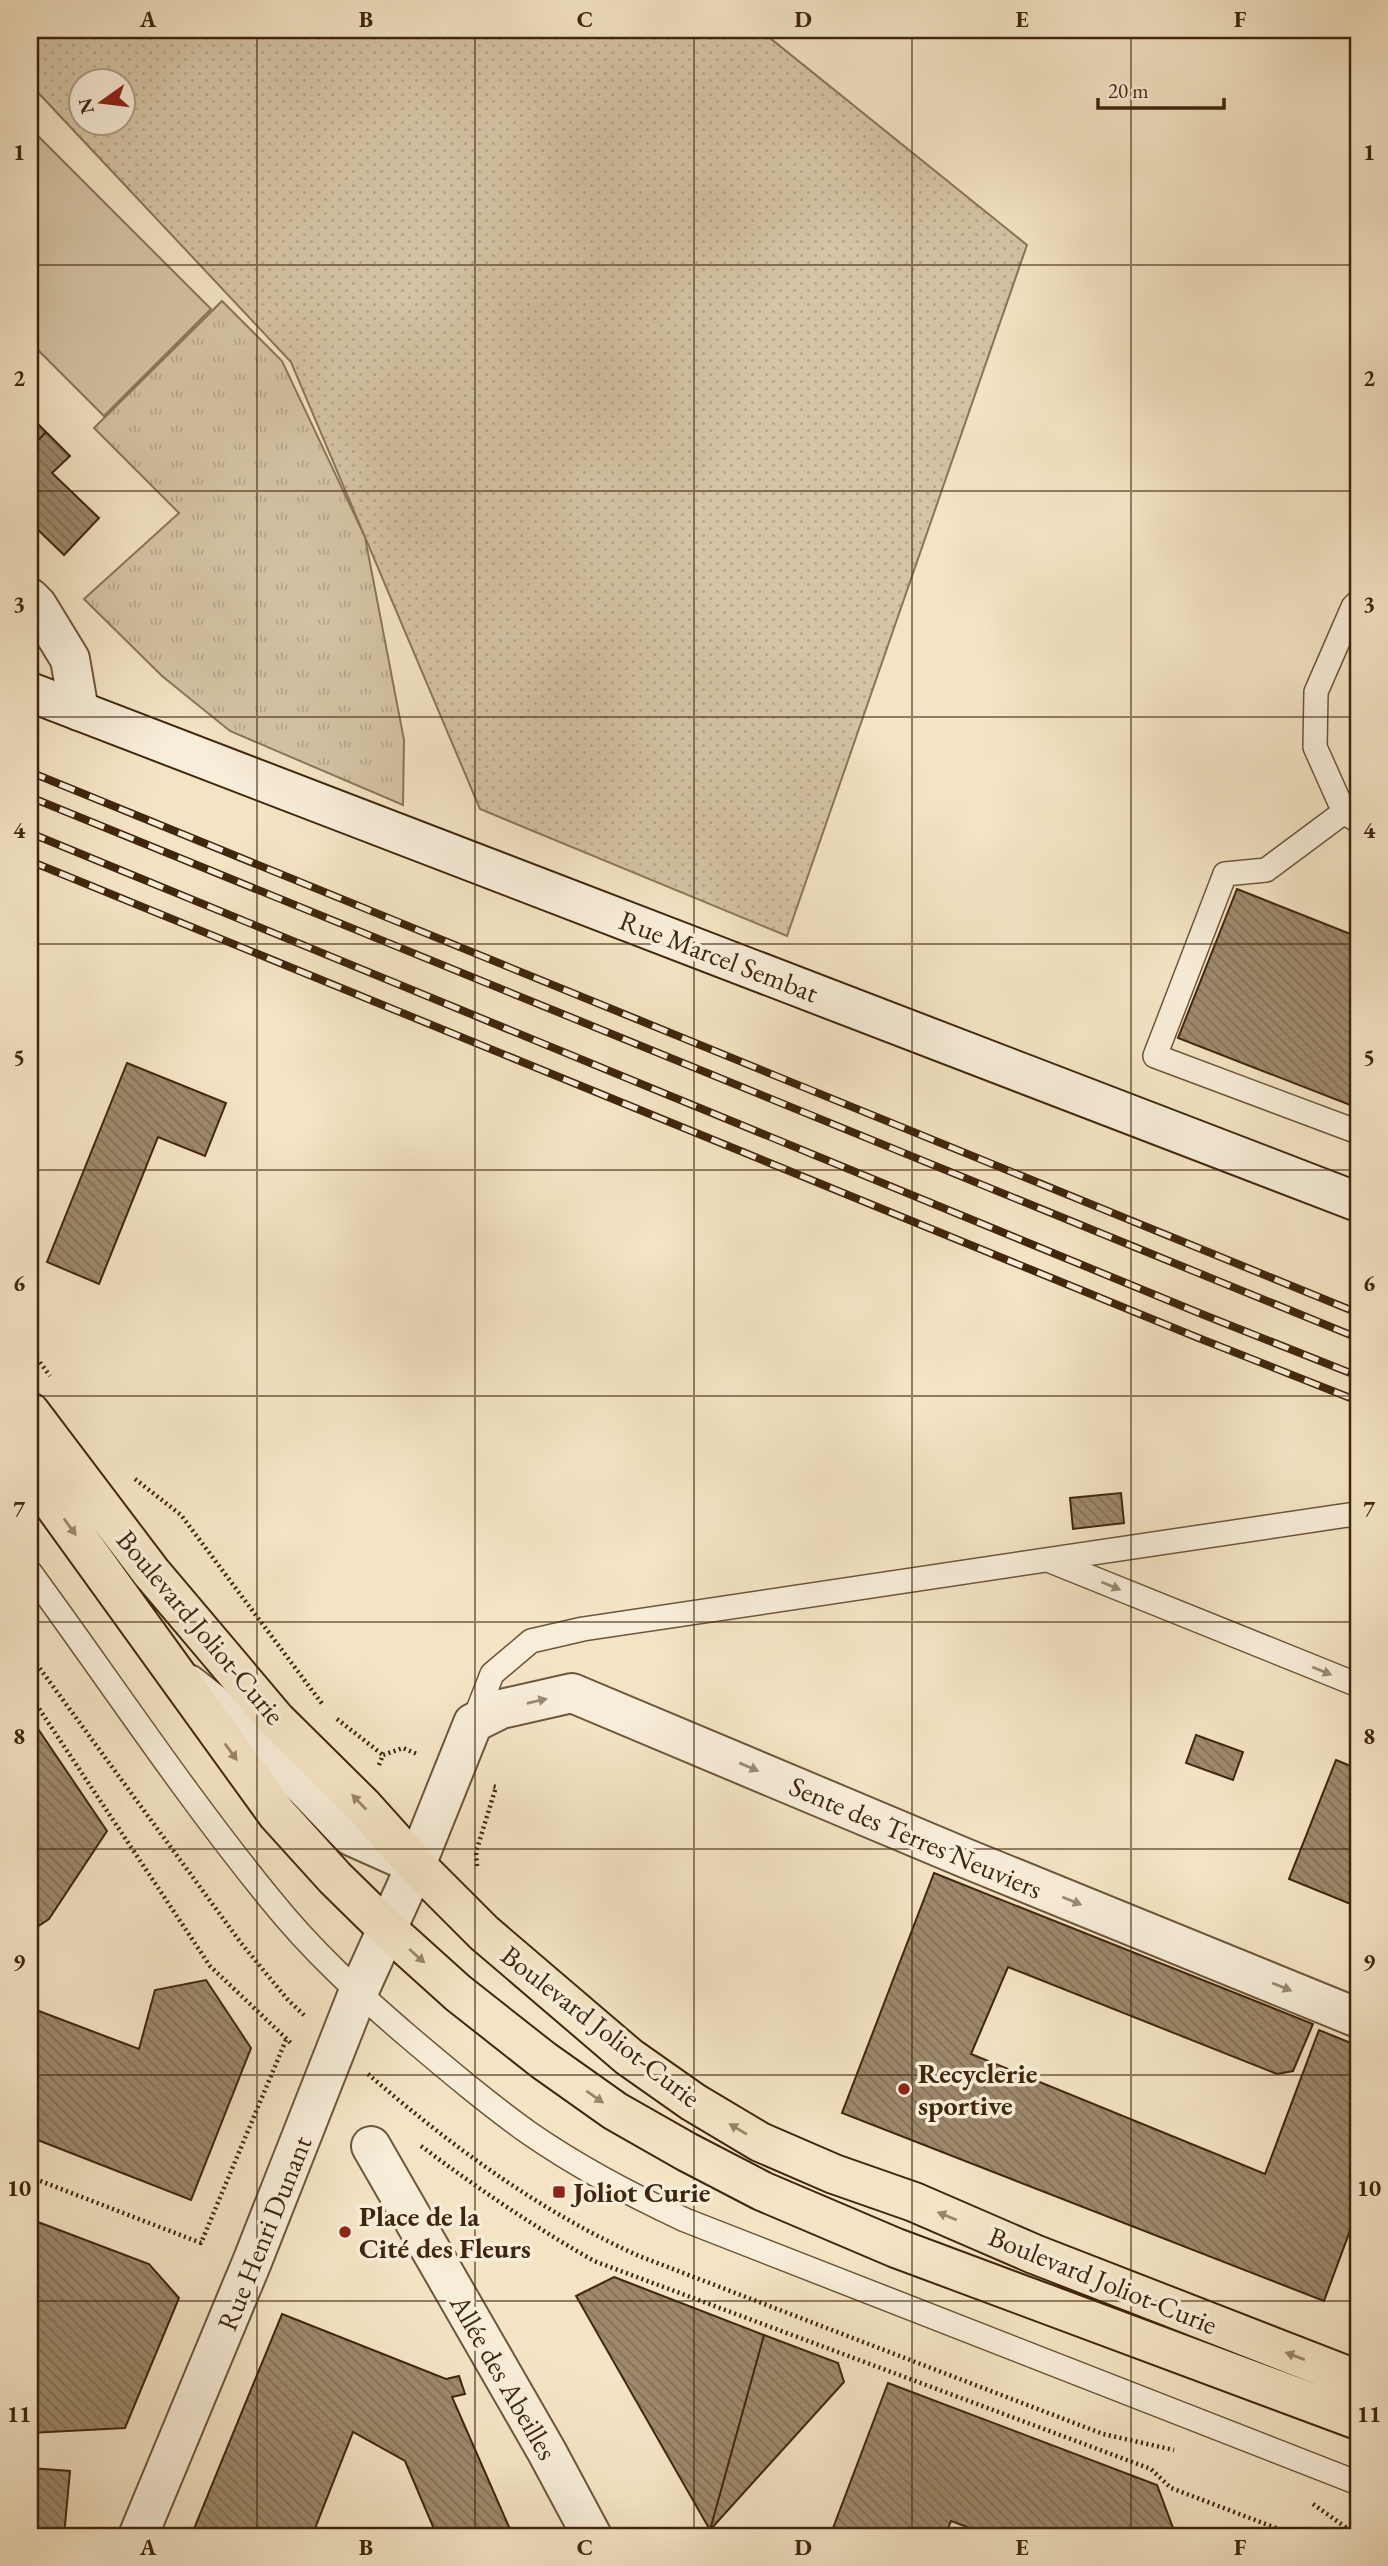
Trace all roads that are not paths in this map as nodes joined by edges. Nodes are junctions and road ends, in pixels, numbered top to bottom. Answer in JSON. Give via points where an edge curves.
{"nodes":[{"id":1,"x":30,"y":597,"type":"edge"},
{"id":2,"x":1358,"y":602,"type":"edge"},
{"id":3,"x":30,"y":692,"type":"edge"},
{"id":4,"x":79,"y":711,"type":"junction"},
{"id":5,"x":1351,"y":816,"type":"edge"},
{"id":6,"x":1358,"y":1132,"type":"edge"},
{"id":7,"x":1358,"y":1202,"type":"edge"},
{"id":8,"x":30,"y":1412,"type":"edge"},
{"id":9,"x":30,"y":1472,"type":"edge"},
{"id":10,"x":1358,"y":1516,"type":"edge"},
{"id":11,"x":1048,"y":1560,"type":"junction"},
{"id":12,"x":30,"y":1572,"type":"edge"},
{"id":13,"x":173,"y":1672,"type":"junction"},
{"id":14,"x":1358,"y":1685,"type":"edge"},
{"id":15,"x":473,"y":1723,"type":"junction"},
{"id":16,"x":416,"y":1865,"type":"junction"},
{"id":17,"x":387,"y":1929,"type":"junction"},
{"id":18,"x":358,"y":1993,"type":"junction"},
{"id":19,"x":1358,"y":2018,"type":"edge"},
{"id":20,"x":371,"y":2146,"type":"dead end"},
{"id":21,"x":1358,"y":2381,"type":"edge"},
{"id":22,"x":1358,"y":2420,"type":"edge"},
{"id":23,"x":1358,"y":2483,"type":"edge"},
{"id":24,"x":138,"y":2536,"type":"edge"},
{"id":25,"x":592,"y":2536,"type":"edge"}],
"edges":[{"from":1,"to":4,"type":"street","via":[[70,659]]},
{"from":2,"to":5,"type":"lane","via":[[1316,692],[1315,747]]},
{"from":3,"to":4,"type":"street","name":"Rue Marcel Sembat"},
{"from":4,"to":7,"type":"street","name":"Rue Marcel Sembat"},
{"from":5,"to":6,"type":"lane","via":[[1266,870],[1225,874],[1155,1056]]},
{"from":16,"to":8,"type":"main road","name":"Boulevard Joliot-Curie","one_way":true,"via":[[276,1720],[208,1641]]},
{"from":9,"to":13,"type":"main road","name":"Boulevard Joliot-Curie","one_way":true},
{"from":10,"to":11,"type":"lane"},
{"from":11,"to":14,"type":"lane","one_way":true},
{"from":11,"to":15,"type":"lane","via":[[583,1629],[531,1641],[492,1674]]},
{"from":12,"to":18,"type":"lane","via":[[271,1900]]},
{"from":13,"to":16,"type":"street","via":[[260,1739],[351,1836]]},
{"from":13,"to":17,"type":"main road","name":"Boulevard Joliot-Curie","one_way":true,"via":[[276,1814]]},
{"from":15,"to":16,"type":"street","name":"Rue Henri Dunant"},
{"from":15,"to":19,"type":"street","name":"Sente des Terres Neuviers","one_way":true,"via":[[501,1709],[572,1693]]},
{"from":16,"to":17,"type":"street","name":"Rue Henri Dunant"},
{"from":21,"to":16,"type":"main road","name":"Boulevard Joliot-Curie","one_way":true,"via":[[760,2142],[629,2057],[484,1933]]},
{"from":17,"to":18,"type":"street","name":"Rue Henri Dunant"},
{"from":17,"to":22,"type":"main road","name":"Boulevard Joliot-Curie","one_way":true,"via":[[494,2022],[615,2111],[762,2191],[896,2248]]},
{"from":18,"to":23,"type":"lane","via":[[530,2134],[630,2194],[685,2220]]},
{"from":18,"to":24,"type":"street","name":"Rue Henri Dunant","via":[[253,2262]]},
{"from":20,"to":25,"type":"street","name":"Allée des Abeilles"}]}
